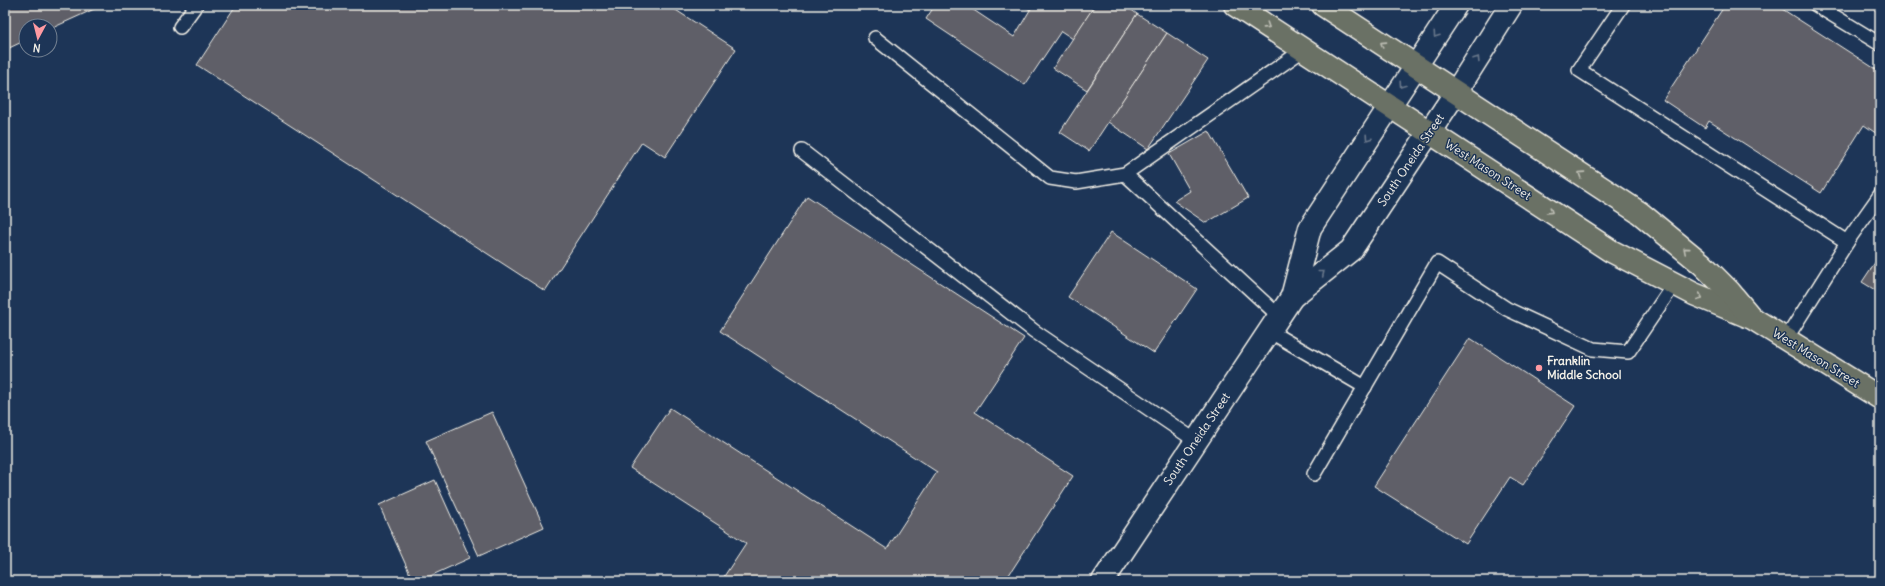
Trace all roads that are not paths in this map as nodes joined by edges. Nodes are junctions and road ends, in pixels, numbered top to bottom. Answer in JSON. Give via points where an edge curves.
{"nodes":[{"id":1,"x":196,"y":5,"type":"edge"},
{"id":2,"x":1234,"y":5,"type":"edge"},
{"id":3,"x":1323,"y":5,"type":"edge"},
{"id":4,"x":1456,"y":5,"type":"edge"},
{"id":5,"x":1511,"y":5,"type":"edge"},
{"id":6,"x":1623,"y":5,"type":"edge"},
{"id":7,"x":1816,"y":5,"type":"edge"},
{"id":8,"x":180,"y":27,"type":"dead end"},
{"id":9,"x":874,"y":38,"type":"dead end"},
{"id":10,"x":1880,"y":44,"type":"edge"},
{"id":11,"x":1303,"y":50,"type":"junction"},
{"id":12,"x":1415,"y":65,"type":"junction"},
{"id":13,"x":1456,"y":92,"type":"junction"},
{"id":14,"x":1389,"y":105,"type":"junction"},
{"id":15,"x":1430,"y":132,"type":"junction"},
{"id":16,"x":802,"y":151,"type":"dead end"},
{"id":17,"x":1125,"y":174,"type":"junction"},
{"id":18,"x":1880,"y":195,"type":"edge"},
{"id":19,"x":1847,"y":242,"type":"junction"},
{"id":20,"x":1674,"y":284,"type":"junction"},
{"id":21,"x":1292,"y":297,"type":"junction"},
{"id":22,"x":1752,"y":318,"type":"junction"},
{"id":23,"x":1274,"y":323,"type":"junction"},
{"id":24,"x":1786,"y":339,"type":"junction"},
{"id":25,"x":1365,"y":387,"type":"junction"},
{"id":26,"x":1880,"y":398,"type":"edge"},
{"id":27,"x":1196,"y":441,"type":"junction"},
{"id":28,"x":1314,"y":474,"type":"dead end"},
{"id":29,"x":1103,"y":581,"type":"edge"}],
"edges":[{"from":1,"to":8,"type":"lane"},
{"from":2,"to":11,"type":"main road","name":"West Mason Street","one_way":true},
{"from":12,"to":3,"type":"main road","name":"West Mason Street","one_way":true},
{"from":4,"to":12,"type":"street","name":"South Oneida Street","one_way":true},
{"from":13,"to":5,"type":"street","name":"South Oneida Street","one_way":true},
{"from":6,"to":19,"type":"lane","via":[[1579,70]]},
{"from":7,"to":10,"type":"lane"},
{"from":9,"to":17,"type":"lane","via":[[1050,178],[1076,182]]},
{"from":11,"to":14,"type":"main road","name":"West Mason Street"},
{"from":11,"to":17,"type":"lane"},
{"from":12,"to":13,"type":"main road","name":"West Mason Street"},
{"from":12,"to":14,"type":"street","name":"South Oneida Street","one_way":true},
{"from":13,"to":15,"type":"street","name":"South Oneida Street"},
{"from":22,"to":13,"type":"main road","name":"West Mason Street","one_way":true,"via":[[1702,264],[1640,213]]},
{"from":14,"to":15,"type":"main road","name":"West Mason Street"},
{"from":14,"to":21,"type":"street","name":"South Oneida Street","one_way":true,"via":[[1310,228]]},
{"from":15,"to":20,"type":"main road","name":"West Mason Street","one_way":true,"via":[[1611,251]]},
{"from":21,"to":15,"type":"street","name":"South Oneida Street","one_way":true,"via":[[1351,250]]},
{"from":16,"to":27,"type":"lane","via":[[1034,331]]},
{"from":17,"to":23,"type":"lane"},
{"from":18,"to":19,"type":"lane"},
{"from":19,"to":24,"type":"lane"},
{"from":20,"to":22,"type":"main road","name":"West Mason Street","one_way":true},
{"from":20,"to":25,"type":"lane","via":[[1628,352],[1593,349],[1507,309],[1437,263]]},
{"from":21,"to":23,"type":"street","name":"South Oneida Street"},
{"from":22,"to":24,"type":"main road","name":"West Mason Street"},
{"from":23,"to":25,"type":"lane"},
{"from":23,"to":27,"type":"street","name":"South Oneida Street"},
{"from":24,"to":26,"type":"main road","name":"West Mason Street"},
{"from":25,"to":28,"type":"lane"},
{"from":27,"to":29,"type":"street","name":"South Oneida Street"}]}
